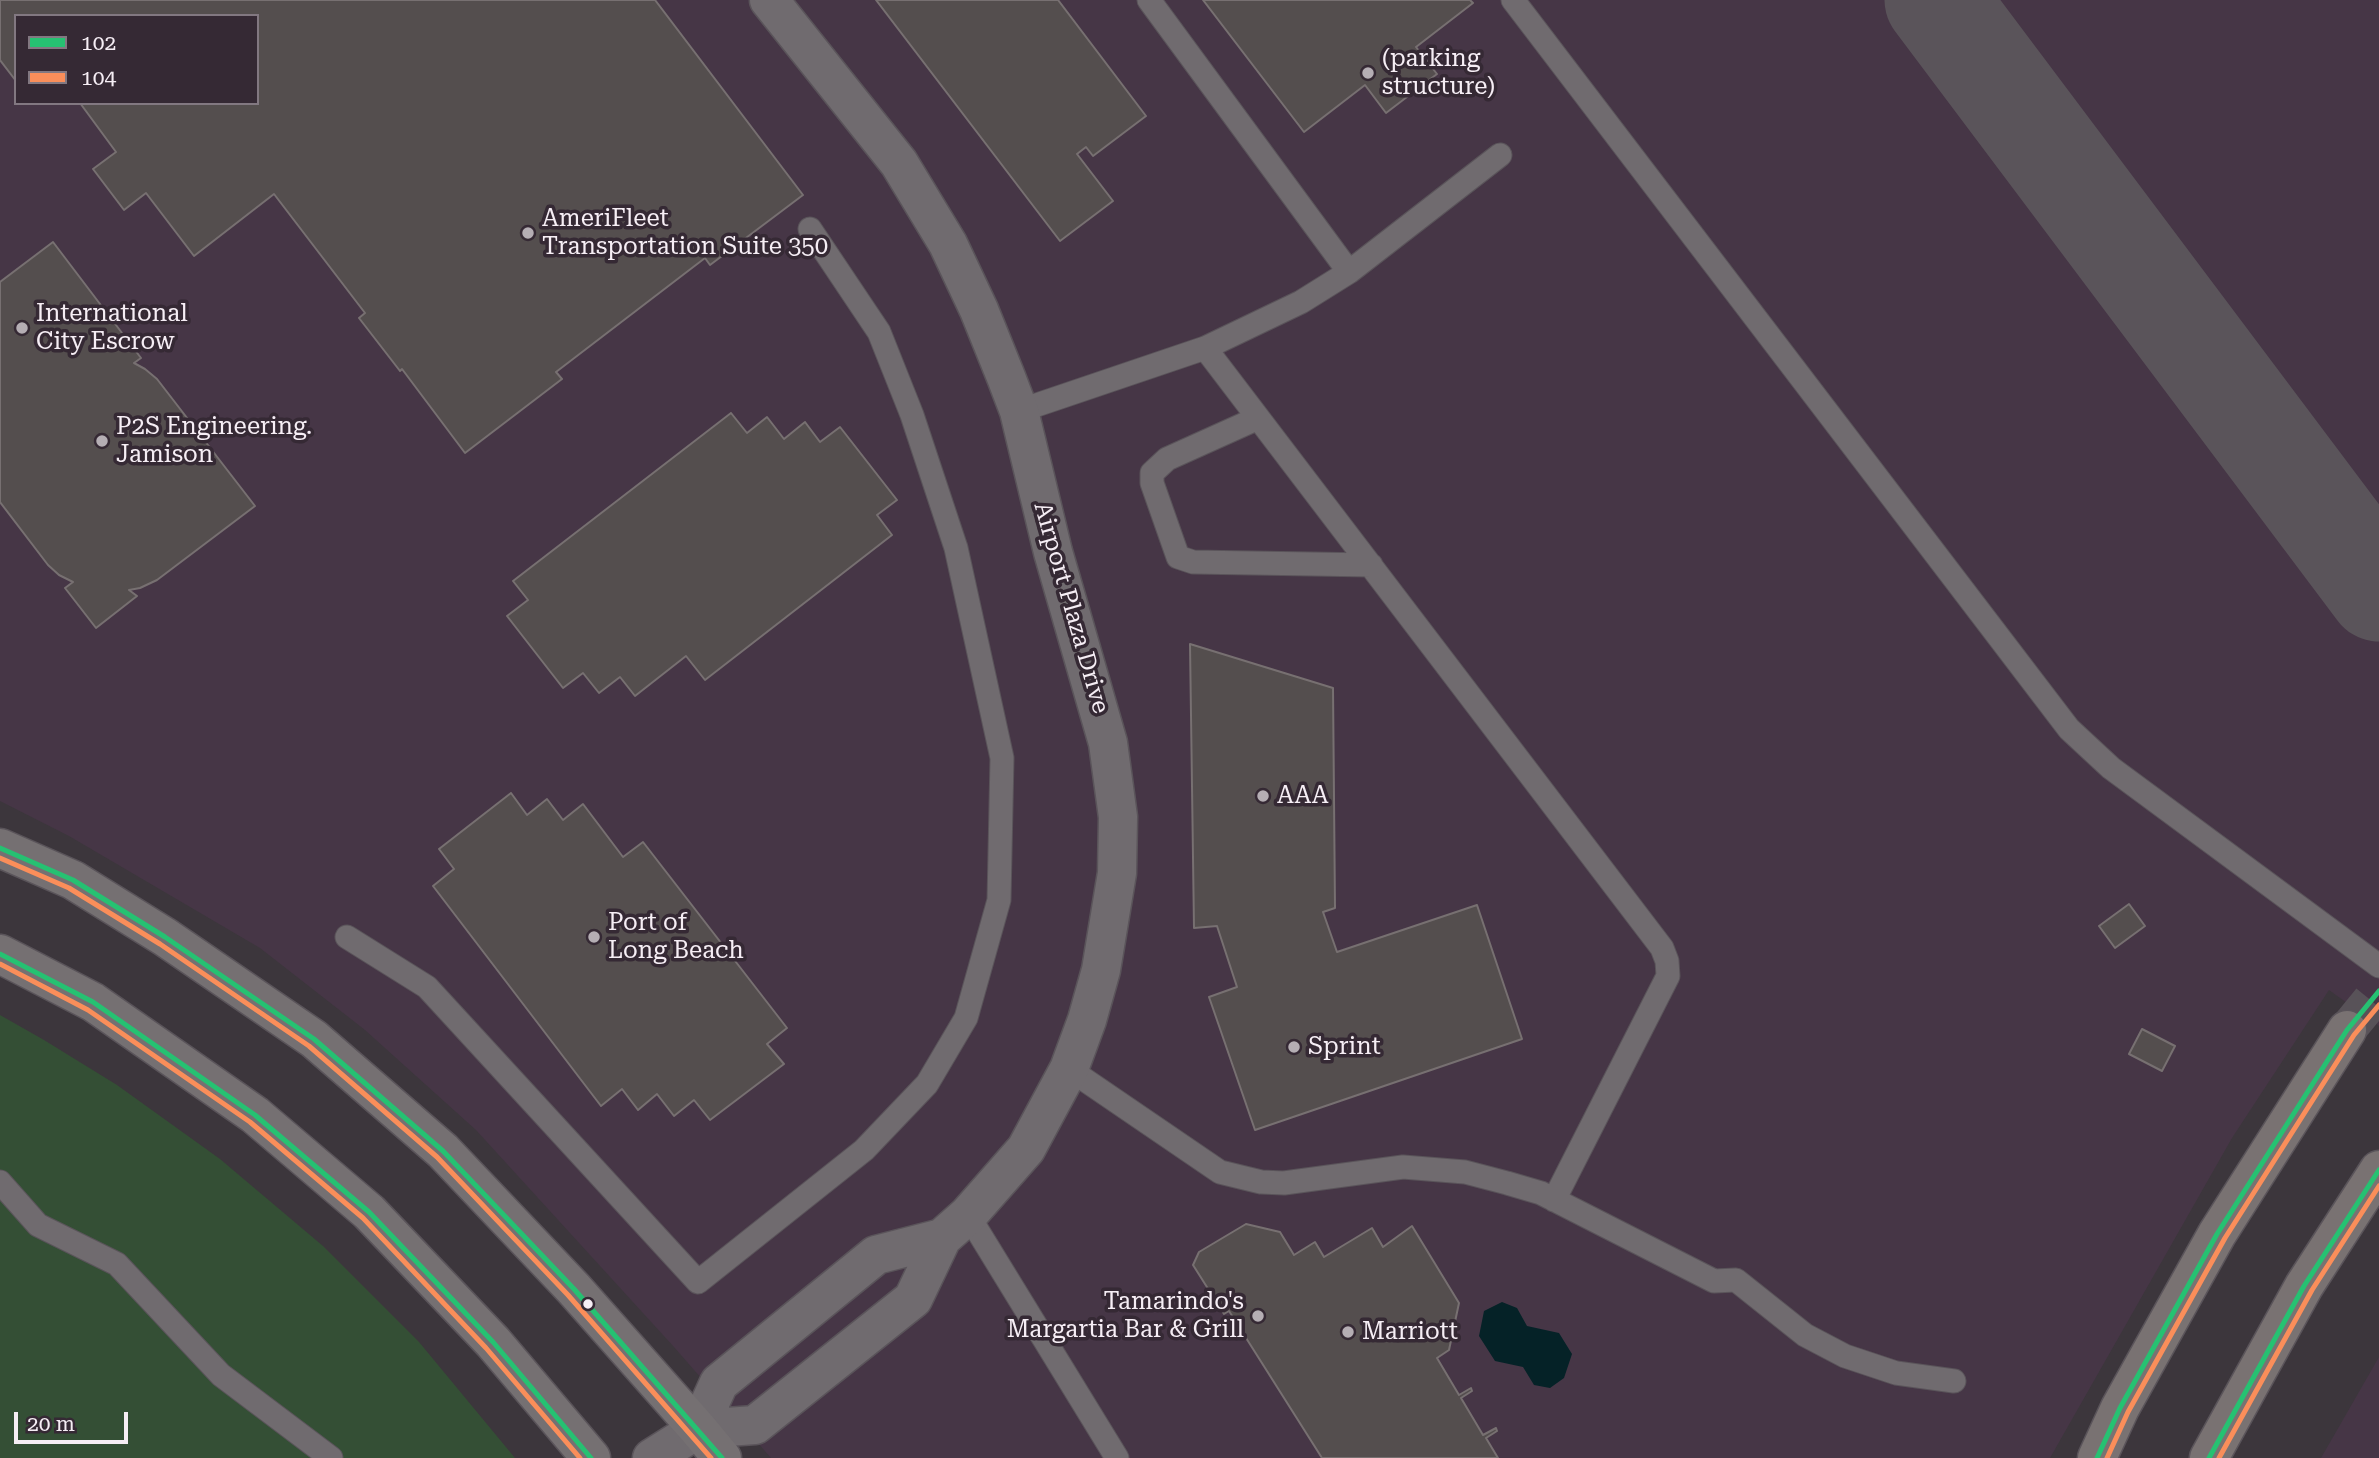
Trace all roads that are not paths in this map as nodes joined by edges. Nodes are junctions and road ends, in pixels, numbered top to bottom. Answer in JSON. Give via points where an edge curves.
{"nodes":[{"id":1,"x":769,"y":0,"type":"edge"},
{"id":2,"x":1149,"y":0,"type":"edge"},
{"id":3,"x":1513,"y":0,"type":"edge"},
{"id":4,"x":1500,"y":155,"type":"dead end"},
{"id":5,"x":810,"y":229,"type":"dead end"},
{"id":6,"x":1349,"y":272,"type":"junction"},
{"id":7,"x":1205,"y":348,"type":"junction"},
{"id":8,"x":1019,"y":411,"type":"junction"},
{"id":9,"x":1258,"y":418,"type":"junction"},
{"id":10,"x":1371,"y":565,"type":"junction"},
{"id":11,"x":0,"y":848,"type":"edge"},
{"id":12,"x":347,"y":937,"type":"dead end"},
{"id":13,"x":0,"y":954,"type":"edge"},
{"id":14,"x":2379,"y":966,"type":"edge"},
{"id":15,"x":2347,"y":1030,"type":"tunnel mouth"},
{"id":16,"x":1069,"y":1069,"type":"junction"},
{"id":17,"x":2379,"y":1170,"type":"edge"},
{"id":18,"x":0,"y":1182,"type":"edge"},
{"id":19,"x":1554,"y":1200,"type":"junction"},
{"id":20,"x":955,"y":1227,"type":"junction"},
{"id":21,"x":1954,"y":1381,"type":"dead end"},
{"id":22,"x":710,"y":1443,"type":"edge"},
{"id":23,"x":331,"y":1458,"type":"edge"},
{"id":24,"x":591,"y":1458,"type":"edge"},
{"id":25,"x":652,"y":1458,"type":"edge"},
{"id":26,"x":1117,"y":1458,"type":"edge"},
{"id":27,"x":2097,"y":1458,"type":"edge"},
{"id":28,"x":2209,"y":1458,"type":"edge"}],
"edges":[{"from":1,"to":8,"type":"street","name":"Airport Plaza Drive","via":[[899,163],[979,310]]},
{"from":2,"to":6,"type":"lane"},
{"from":3,"to":14,"type":"lane","via":[[2069,729],[2110,768]]},
{"from":4,"to":6,"type":"lane"},
{"from":5,"to":12,"type":"lane","via":[[878,332],[912,415],[956,548],[1002,758],[999,900],[966,1018],[927,1084],[864,1150],[698,1282],[427,987]]},
{"from":6,"to":7,"type":"lane","via":[[1301,302]]},
{"from":7,"to":8,"type":"lane"},
{"from":7,"to":9,"type":"lane"},
{"from":8,"to":16,"type":"street","name":"Airport Plaza Drive","via":[[1053,552],[1108,743],[1118,817],[1117,873],[1108,934],[1087,1020]]},
{"from":9,"to":10,"type":"lane"},
{"from":9,"to":10,"type":"lane","via":[[1167,459],[1152,473],[1178,557],[1193,562]]},
{"from":10,"to":19,"type":"lane","via":[[1655,935],[1667,961],[1668,976]]},
{"from":11,"to":22,"type":"main road","via":[[84,887],[314,1039],[443,1151],[574,1289]]},
{"from":13,"to":24,"type":"main road","via":[[93,1002],[255,1115],[369,1212],[493,1342]]},
{"from":15,"to":27,"type":"main road","via":[[2217,1234]]},
{"from":16,"to":19,"type":"lane","via":[[1220,1172],[1284,1183],[1403,1167],[1465,1172]]},
{"from":16,"to":20,"type":"street","name":"Airport Plaza Drive","via":[[1026,1149]]},
{"from":17,"to":28,"type":"main road","via":[[2304,1286]]},
{"from":18,"to":23,"type":"lane","via":[[37,1225],[117,1264],[221,1375]]},
{"from":19,"to":21,"type":"lane","via":[[1714,1281],[1736,1280],[1805,1335],[1845,1356],[1896,1373]]},
{"from":20,"to":22,"type":"street","name":"Airport Plaza Drive","via":[[913,1299],[755,1425]]},
{"from":20,"to":22,"type":"street","via":[[876,1255],[719,1383]]},
{"from":20,"to":26,"type":"lane"},
{"from":22,"to":25,"type":"street","name":"Airport Plaza Drive"}]}
